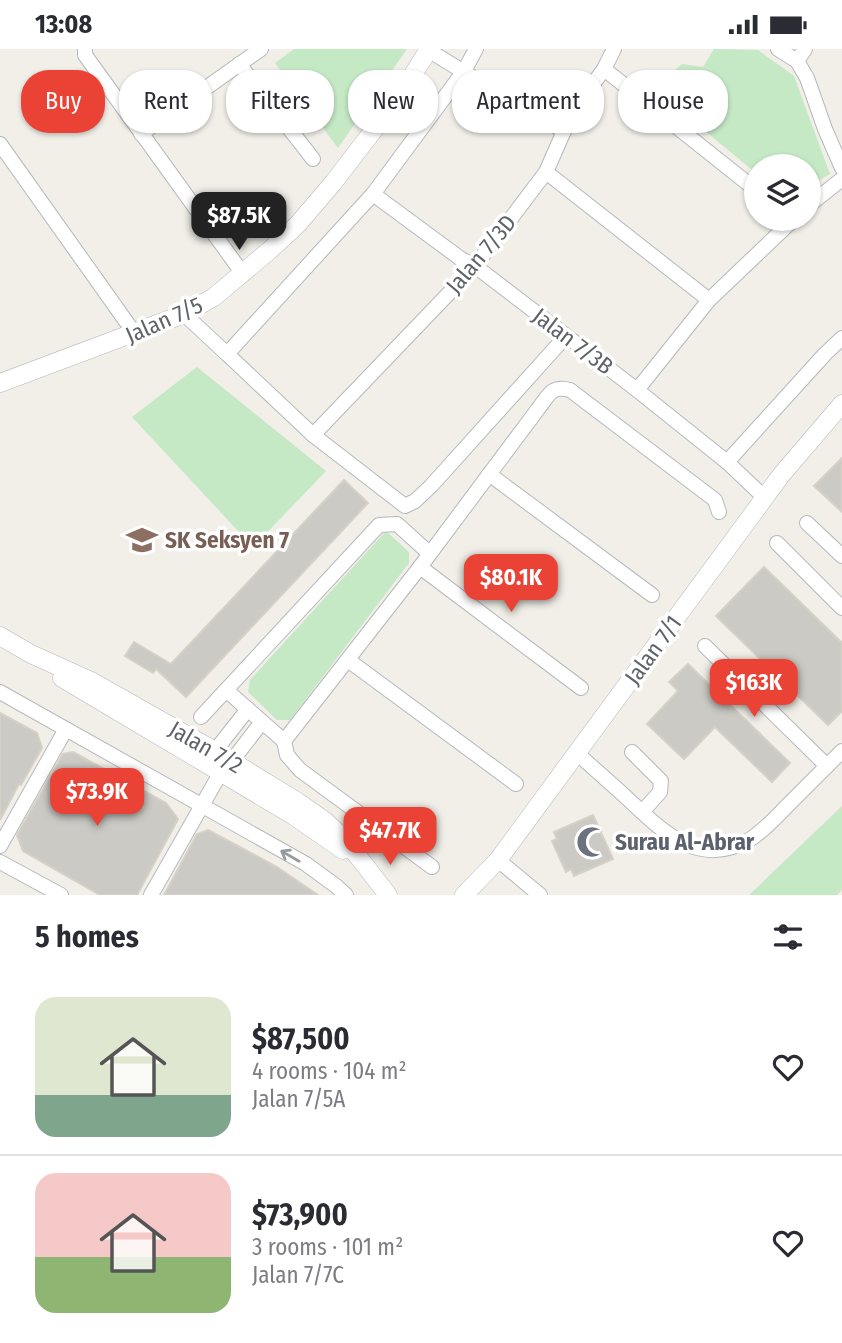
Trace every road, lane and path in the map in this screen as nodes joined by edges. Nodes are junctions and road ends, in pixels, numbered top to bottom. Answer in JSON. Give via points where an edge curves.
{"nodes":[{"id":1,"x":85,"y":49,"type":"edge"},
{"id":2,"x":261,"y":49,"type":"edge"},
{"id":3,"x":476,"y":49,"type":"edge"},
{"id":4,"x":614,"y":49,"type":"edge"},
{"id":5,"x":778,"y":49,"type":"edge"},
{"id":6,"x":429,"y":50,"type":"edge"},
{"id":7,"x":801,"y":55,"type":"edge"},
{"id":8,"x":239,"y":64,"type":"junction"},
{"id":9,"x":604,"y":69,"type":"joint"},
{"id":10,"x":462,"y":70,"type":"edge"},
{"id":11,"x":465,"y":70,"type":"edge"},
{"id":12,"x":452,"y":87,"type":"edge"},
{"id":13,"x":563,"y":133,"type":"edge"},
{"id":14,"x":141,"y":134,"type":"junction"},
{"id":15,"x":0,"y":144,"type":"edge"},
{"id":16,"x":313,"y":159,"type":"dead end"},
{"id":17,"x":842,"y":168,"type":"edge"},
{"id":18,"x":546,"y":172,"type":"junction"},
{"id":19,"x":842,"y":179,"type":"edge"},
{"id":20,"x":744,"y":180,"type":"edge"},
{"id":21,"x":373,"y":194,"type":"junction"},
{"id":22,"x":821,"y":196,"type":"edge"},
{"id":23,"x":781,"y":231,"type":"edge"},
{"id":24,"x":475,"y":266,"type":"junction"},
{"id":25,"x":243,"y":274,"type":"junction"},
{"id":26,"x":709,"y":300,"type":"junction"},
{"id":27,"x":184,"y":314,"type":"junction"},
{"id":28,"x":135,"y":334,"type":"junction"},
{"id":29,"x":566,"y":336,"type":"junction"},
{"id":30,"x":842,"y":338,"type":"edge"},
{"id":31,"x":227,"y":354,"type":"junction"},
{"id":32,"x":2,"y":380,"type":"edge"},
{"id":33,"x":637,"y":390,"type":"junction"},
{"id":34,"x":842,"y":404,"type":"edge"},
{"id":35,"x":313,"y":435,"type":"junction"},
{"id":36,"x":727,"y":462,"type":"junction"},
{"id":37,"x":489,"y":474,"type":"junction"},
{"id":38,"x":765,"y":498,"type":"junction"},
{"id":39,"x":719,"y":512,"type":"dead end"},
{"id":40,"x":807,"y":523,"type":"dead end"},
{"id":41,"x":777,"y":543,"type":"dead end"},
{"id":42,"x":429,"y":553,"type":"junction"},
{"id":43,"x":842,"y":556,"type":"edge"},
{"id":44,"x":419,"y":567,"type":"junction"},
{"id":45,"x":652,"y":595,"type":"dead end"},
{"id":46,"x":842,"y":608,"type":"edge"},
{"id":47,"x":0,"y":636,"type":"edge"},
{"id":48,"x":705,"y":646,"type":"dead end"},
{"id":49,"x":31,"y":654,"type":"junction"},
{"id":50,"x":348,"y":660,"type":"junction"},
{"id":51,"x":581,"y":688,"type":"dead end"},
{"id":52,"x":226,"y":690,"type":"junction"},
{"id":53,"x":0,"y":692,"type":"edge"},
{"id":54,"x":248,"y":709,"type":"junction"},
{"id":55,"x":201,"y":717,"type":"dead end"},
{"id":56,"x":262,"y":722,"type":"junction"},
{"id":57,"x":66,"y":729,"type":"junction"},
{"id":58,"x":284,"y":741,"type":"junction"},
{"id":59,"x":215,"y":751,"type":"junction"},
{"id":60,"x":842,"y":751,"type":"edge"},
{"id":61,"x":577,"y":753,"type":"junction"},
{"id":62,"x":632,"y":753,"type":"dead end"},
{"id":63,"x":827,"y":766,"type":"junction"},
{"id":64,"x":226,"y":767,"type":"junction"},
{"id":65,"x":516,"y":784,"type":"dead end"},
{"id":66,"x":202,"y":805,"type":"junction"},
{"id":67,"x":642,"y":812,"type":"junction"},
{"id":68,"x":0,"y":846,"type":"edge"},
{"id":69,"x":498,"y":860,"type":"junction"},
{"id":70,"x":0,"y":862,"type":"edge"},
{"id":71,"x":432,"y":867,"type":"dead end"},
{"id":72,"x":61,"y":895,"type":"edge"},
{"id":73,"x":151,"y":895,"type":"edge"},
{"id":74,"x":346,"y":895,"type":"edge"},
{"id":75,"x":388,"y":895,"type":"edge"},
{"id":76,"x":464,"y":895,"type":"edge"},
{"id":77,"x":540,"y":895,"type":"edge"}],
"edges":[{"from":1,"to":14,"type":"street"},
{"from":2,"to":8,"type":"street"},
{"from":3,"to":11,"type":"street"},
{"from":4,"to":9,"type":"street","name":"Jalan 7/3D"},
{"from":5,"to":7,"type":"street"},
{"from":6,"to":10,"type":"street"},
{"from":6,"to":25,"type":"street","name":"Jalan 7/5","via":[[333,183]]},
{"from":7,"to":17,"type":"street"},
{"from":8,"to":14,"type":"street"},
{"from":8,"to":16,"type":"street"},
{"from":9,"to":20,"type":"street"},
{"from":12,"to":21,"type":"street"},
{"from":13,"to":18,"type":"street","name":"Jalan 7/3D"},
{"from":14,"to":25,"type":"street"},
{"from":15,"to":28,"type":"street"},
{"from":18,"to":24,"type":"street","name":"Jalan 7/3D"},
{"from":18,"to":26,"type":"street"},
{"from":19,"to":22,"type":"street"},
{"from":21,"to":24,"type":"street","name":"Jalan 7/3B"},
{"from":21,"to":31,"type":"street"},
{"from":23,"to":26,"type":"street"},
{"from":24,"to":29,"type":"street","name":"Jalan 7/3B"},
{"from":24,"to":35,"type":"street","name":"Jalan 7/3D"},
{"from":25,"to":27,"type":"street","name":"Jalan 7/5"},
{"from":26,"to":33,"type":"street"},
{"from":27,"to":28,"type":"street","name":"Jalan 7/5"},
{"from":27,"to":31,"type":"street"},
{"from":28,"to":32,"type":"street","name":"Jalan 7/5"},
{"from":29,"to":33,"type":"street","name":"Jalan 7/3B"},
{"from":29,"to":35,"type":"street","via":[[431,486],[405,506]]},
{"from":30,"to":36,"type":"street"},
{"from":31,"to":35,"type":"street"},
{"from":33,"to":36,"type":"street","name":"Jalan 7/3B"},
{"from":34,"to":38,"type":"street","name":"Jalan 7/1"},
{"from":36,"to":38,"type":"street","name":"Jalan 7/3B"},
{"from":37,"to":39,"type":"street","via":[[549,394],[560,388],[570,390],[715,500]]},
{"from":37,"to":42,"type":"street"},
{"from":37,"to":45,"type":"street"},
{"from":38,"to":61,"type":"street","name":"Jalan 7/1"},
{"from":40,"to":43,"type":"street"},
{"from":41,"to":46,"type":"street"},
{"from":42,"to":44,"type":"street"},
{"from":42,"to":52,"type":"street","via":[[397,524],[379,525]]},
{"from":44,"to":50,"type":"street"},
{"from":44,"to":51,"type":"street"},
{"from":47,"to":49,"type":"street","name":"Jalan 7/2"},
{"from":48,"to":63,"type":"street"},
{"from":49,"to":59,"type":"street","name":"Jalan 7/2"},
{"from":49,"to":64,"type":"street","name":"Jalan 7/2","via":[[87,694]]},
{"from":50,"to":58,"type":"street"},
{"from":50,"to":65,"type":"street"},
{"from":52,"to":54,"type":"street"},
{"from":52,"to":55,"type":"street"},
{"from":53,"to":57,"type":"street"},
{"from":54,"to":56,"type":"street"},
{"from":54,"to":59,"type":"street"},
{"from":56,"to":58,"type":"street"},
{"from":56,"to":64,"type":"street"},
{"from":57,"to":66,"type":"street"},
{"from":57,"to":68,"type":"street"},
{"from":58,"to":71,"type":"street","via":[[300,769]]},
{"from":59,"to":64,"type":"street","name":"Jalan 7/2"},
{"from":60,"to":63,"type":"street"},
{"from":61,"to":67,"type":"street"},
{"from":61,"to":69,"type":"street","name":"Jalan 7/1"},
{"from":62,"to":67,"type":"street","via":[[661,781],[660,792]]},
{"from":63,"to":67,"type":"street","via":[[751,839],[729,849],[707,851],[682,843]]},
{"from":64,"to":66,"type":"street"},
{"from":64,"to":75,"type":"street","name":"Jalan 7/2","via":[[363,864]]},
{"from":66,"to":73,"type":"street"},
{"from":74,"to":66,"type":"street","one_way":true,"via":[[306,865]]},
{"from":69,"to":76,"type":"street","name":"Jalan 7/1"},
{"from":69,"to":77,"type":"street"},
{"from":70,"to":72,"type":"street"}]}
